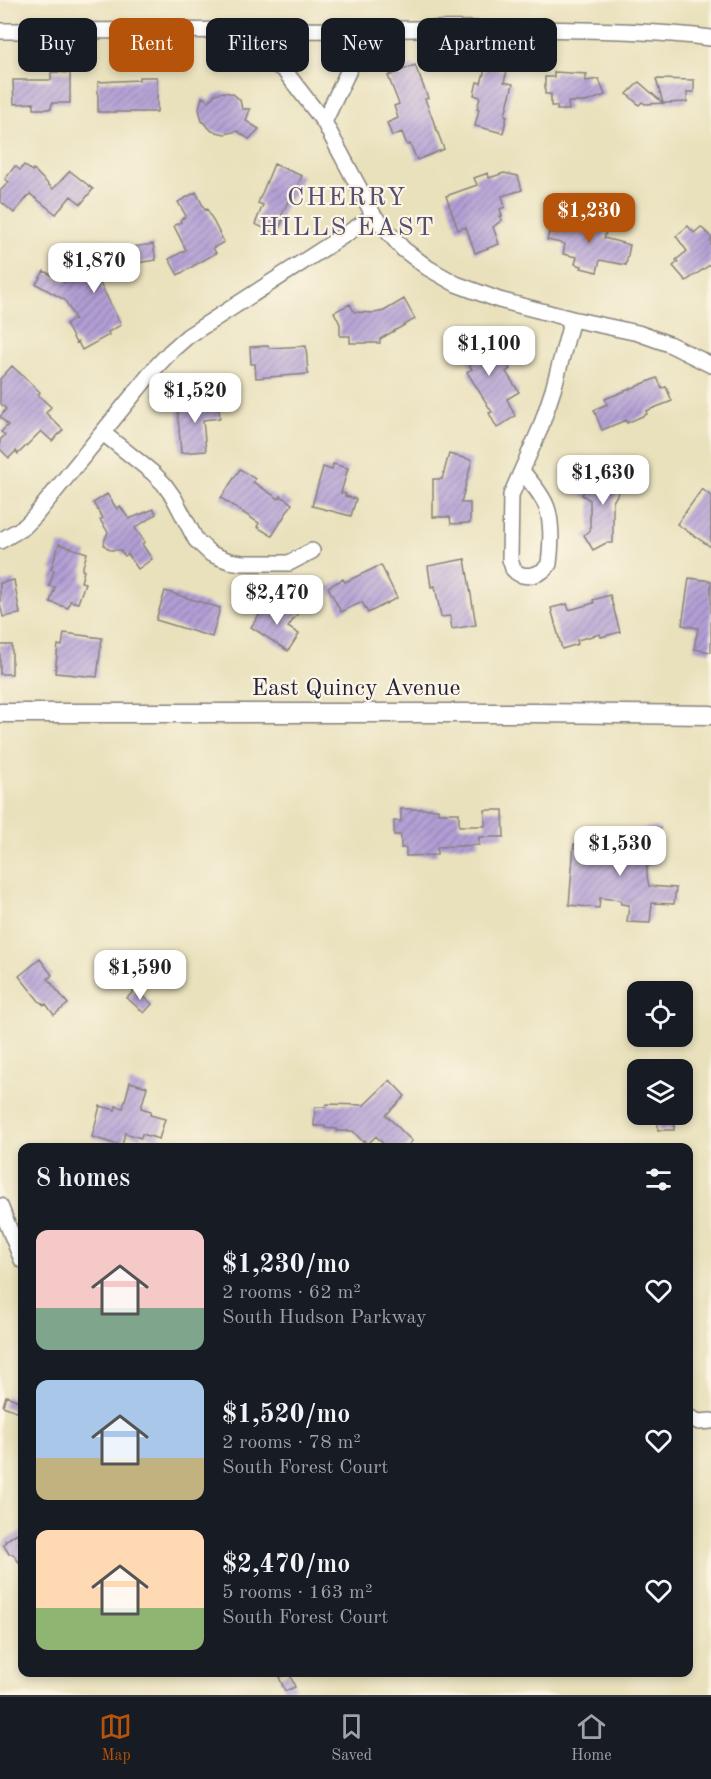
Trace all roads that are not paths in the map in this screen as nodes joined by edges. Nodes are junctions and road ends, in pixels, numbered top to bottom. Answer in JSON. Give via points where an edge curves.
{"nodes":[{"id":1,"x":405,"y":29,"type":"edge"},
{"id":2,"x":206,"y":30,"type":"edge"},
{"id":3,"x":0,"y":31,"type":"edge"},
{"id":4,"x":711,"y":38,"type":"edge"},
{"id":5,"x":286,"y":72,"type":"edge"},
{"id":6,"x":348,"y":72,"type":"edge"},
{"id":7,"x":324,"y":122,"type":"junction"},
{"id":8,"x":374,"y":216,"type":"junction"},
{"id":9,"x":572,"y":319,"type":"junction"},
{"id":10,"x":711,"y":365,"type":"edge"},
{"id":11,"x":103,"y":433,"type":"junction"},
{"id":12,"x":522,"y":471,"type":"junction"},
{"id":13,"x":0,"y":541,"type":"edge"},
{"id":14,"x":312,"y":551,"type":"dead end"},
{"id":15,"x":0,"y":713,"type":"edge"},
{"id":16,"x":711,"y":715,"type":"edge"},
{"id":17,"x":0,"y":1206,"type":"edge"},
{"id":18,"x":18,"y":1250,"type":"edge"},
{"id":19,"x":693,"y":1419,"type":"edge"},
{"id":20,"x":711,"y":1421,"type":"edge"}],
"edges":[{"from":1,"to":4,"type":"street","via":[[621,30]]},
{"from":2,"to":3,"type":"street"},
{"from":5,"to":7,"type":"street"},
{"from":6,"to":7,"type":"street"},
{"from":7,"to":8,"type":"street"},
{"from":8,"to":9,"type":"street","via":[[403,249],[456,284]]},
{"from":8,"to":11,"type":"street","via":[[188,336],[155,368]]},
{"from":9,"to":10,"type":"street","via":[[638,333]]},
{"from":9,"to":12,"type":"street","via":[[553,390]]},
{"from":11,"to":13,"type":"street","via":[[34,518]]},
{"from":11,"to":14,"type":"street","via":[[164,484],[196,540],[211,554],[242,563],[289,563]]},
{"from":12,"to":12,"type":"street","via":[[510,495],[510,559],[513,569],[529,576],[539,574],[549,564],[550,523],[542,497]]},
{"from":15,"to":16,"type":"street","name":"East Quincy Avenue"},
{"from":17,"to":18,"type":"street"},
{"from":19,"to":20,"type":"street"}]}
